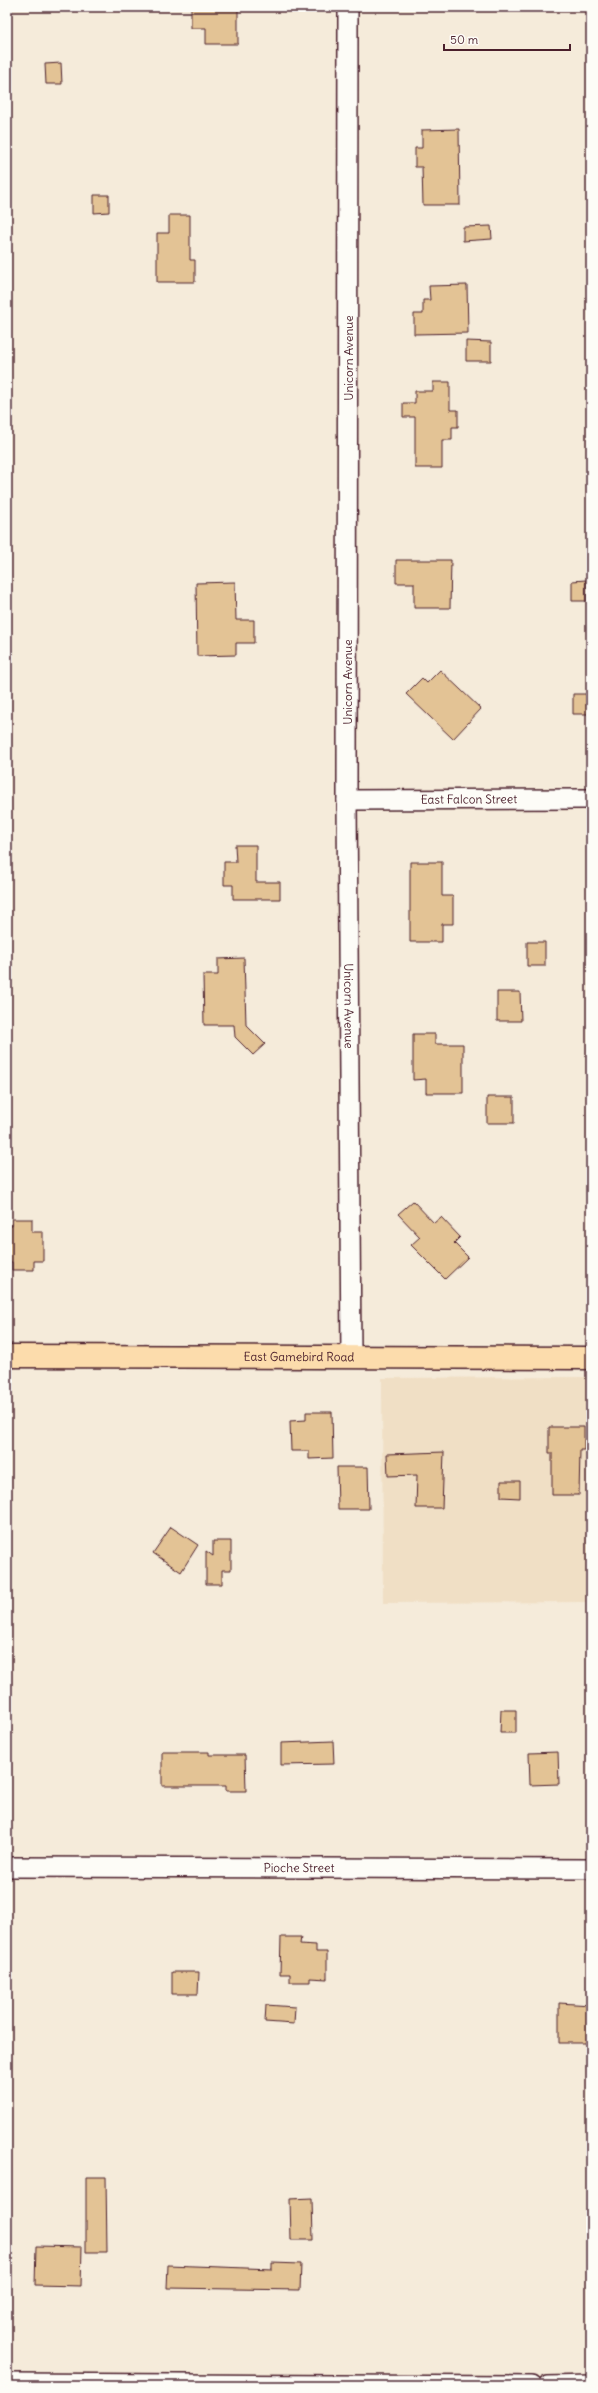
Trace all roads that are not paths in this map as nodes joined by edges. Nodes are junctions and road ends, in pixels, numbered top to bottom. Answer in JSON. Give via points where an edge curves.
{"nodes":[{"id":1,"x":348,"y":7,"type":"edge"},
{"id":2,"x":591,"y":799,"type":"edge"},
{"id":3,"x":347,"y":800,"type":"junction"},
{"id":4,"x":7,"y":1356,"type":"edge"},
{"id":5,"x":351,"y":1357,"type":"junction"},
{"id":6,"x":591,"y":1358,"type":"edge"},
{"id":7,"x":7,"y":1867,"type":"edge"},
{"id":8,"x":591,"y":1869,"type":"edge"},
{"id":9,"x":7,"y":2383,"type":"edge"},
{"id":10,"x":591,"y":2385,"type":"edge"},
{"id":11,"x":532,"y":2386,"type":"edge"},
{"id":12,"x":548,"y":2386,"type":"edge"}],
"edges":[{"from":1,"to":3,"type":"street","name":"Unicorn Avenue"},
{"from":2,"to":3,"type":"street","name":"East Falcon Street"},
{"from":3,"to":5,"type":"street","name":"Unicorn Avenue"},
{"from":4,"to":5,"type":"main road","name":"East Gamebird Road"},
{"from":5,"to":6,"type":"main road","name":"East Gamebird Road"},
{"from":7,"to":8,"type":"street","name":"Pioche Street"},
{"from":9,"to":11,"type":"street"},
{"from":10,"to":12,"type":"street"}]}
